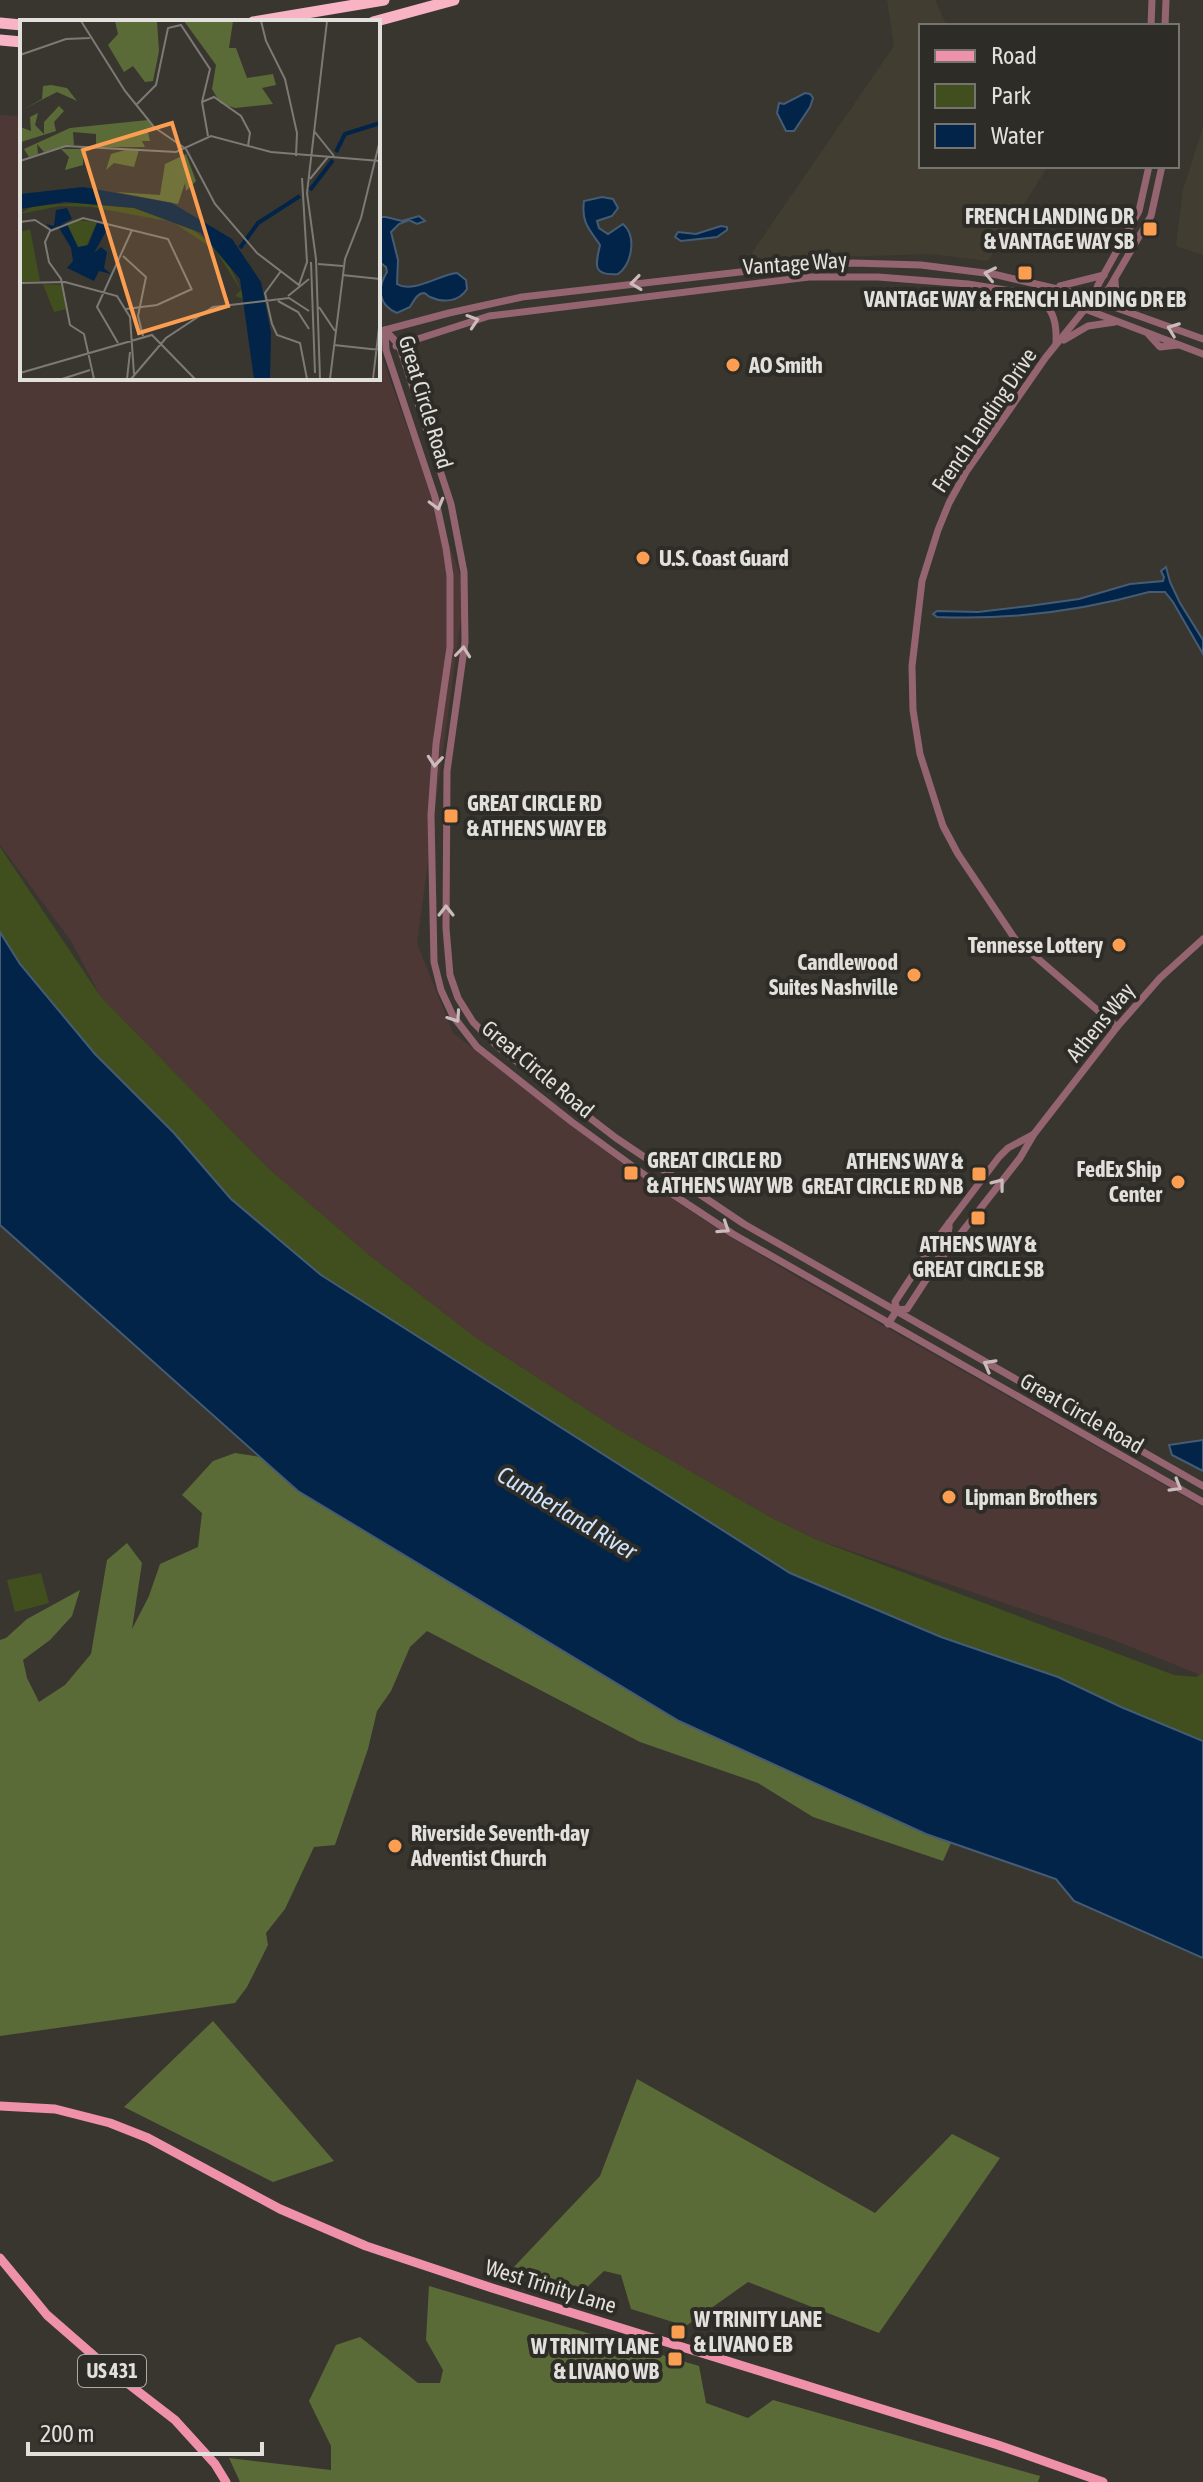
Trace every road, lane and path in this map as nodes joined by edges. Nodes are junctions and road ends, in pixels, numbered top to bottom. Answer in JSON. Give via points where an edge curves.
{"nodes":[{"id":1,"x":384,"y":0,"type":"edge"},
{"id":2,"x":454,"y":0,"type":"edge"},
{"id":3,"x":1152,"y":0,"type":"edge"},
{"id":4,"x":1166,"y":0,"type":"edge"},
{"id":5,"x":265,"y":20,"type":"edge"},
{"id":6,"x":380,"y":20,"type":"edge"},
{"id":7,"x":0,"y":23,"type":"edge"},
{"id":8,"x":1151,"y":24,"type":"edge"},
{"id":9,"x":1165,"y":24,"type":"edge"},
{"id":10,"x":20,"y":25,"type":"edge"},
{"id":11,"x":0,"y":40,"type":"edge"},
{"id":12,"x":20,"y":42,"type":"edge"},
{"id":13,"x":1149,"y":168,"type":"edge"},
{"id":14,"x":1162,"y":168,"type":"edge"},
{"id":15,"x":1139,"y":211,"type":"junction"},
{"id":16,"x":1151,"y":216,"type":"junction"},
{"id":17,"x":1104,"y":275,"type":"junction"},
{"id":18,"x":1115,"y":279,"type":"junction"},
{"id":19,"x":1053,"y":287,"type":"junction"},
{"id":20,"x":1039,"y":296,"type":"junction"},
{"id":21,"x":1093,"y":299,"type":"junction"},
{"id":22,"x":1085,"y":309,"type":"junction"},
{"id":23,"x":1143,"y":317,"type":"junction"},
{"id":24,"x":1120,"y":322,"type":"junction"},
{"id":25,"x":385,"y":330,"type":"junction"},
{"id":26,"x":1203,"y":339,"type":"edge"},
{"id":27,"x":399,"y":345,"type":"junction"},
{"id":28,"x":1055,"y":346,"type":"junction"},
{"id":29,"x":386,"y":350,"type":"junction"},
{"id":30,"x":1203,"y":354,"type":"edge"},
{"id":31,"x":1203,"y":939,"type":"edge"},
{"id":32,"x":1117,"y":1027,"type":"junction"},
{"id":33,"x":1034,"y":1134,"type":"junction"},
{"id":34,"x":949,"y":1223,"type":"junction"},
{"id":35,"x":939,"y":1262,"type":"junction"},
{"id":36,"x":896,"y":1311,"type":"junction"},
{"id":37,"x":888,"y":1324,"type":"junction"},
{"id":38,"x":1203,"y":1486,"type":"edge"},
{"id":39,"x":1203,"y":1502,"type":"edge"},
{"id":40,"x":0,"y":2106,"type":"edge"},
{"id":41,"x":0,"y":2258,"type":"edge"},
{"id":42,"x":226,"y":2482,"type":"edge"},
{"id":43,"x":1103,"y":2482,"type":"edge"}],
"edges":[{"from":1,"to":5,"type":"highway"},
{"from":2,"to":6,"type":"highway"},
{"from":3,"to":8,"type":"street"},
{"from":4,"to":9,"type":"street"},
{"from":7,"to":10,"type":"highway"},
{"from":11,"to":12,"type":"highway"},
{"from":13,"to":15,"type":"street","name":"French Landing Drive"},
{"from":14,"to":16,"type":"street","name":"French Landing Drive"},
{"from":15,"to":16,"type":"street"},
{"from":15,"to":17,"type":"street","name":"French Landing Drive"},
{"from":16,"to":18,"type":"street","name":"French Landing Drive"},
{"from":17,"to":19,"type":"street"},
{"from":17,"to":21,"type":"street","name":"French Landing Drive"},
{"from":18,"to":21,"type":"street","name":"French Landing Drive"},
{"from":18,"to":23,"type":"street","via":[[1123,304]]},
{"from":19,"to":21,"type":"street","name":"Vantage Way"},
{"from":19,"to":25,"type":"street","name":"Vantage Way","one_way":true,"via":[[941,266],[811,264],[522,297]]},
{"from":20,"to":22,"type":"street","name":"Vantage Way"},
{"from":27,"to":20,"type":"street","name":"Vantage Way","one_way":true,"via":[[489,316],[809,277],[951,282]]},
{"from":20,"to":28,"type":"street","via":[[1055,319]]},
{"from":21,"to":22,"type":"street","name":"French Landing Drive"},
{"from":21,"to":23,"type":"street","name":"Vantage Way"},
{"from":22,"to":24,"type":"street","name":"Vantage Way"},
{"from":22,"to":28,"type":"street","name":"French Landing Drive"},
{"from":26,"to":23,"type":"street","name":"Vantage Way","one_way":true},
{"from":24,"to":28,"type":"street","via":[[1088,326]]},
{"from":24,"to":30,"type":"street","name":"Vantage Way"},
{"from":25,"to":27,"type":"street","name":"Great Circle Road"},
{"from":25,"to":29,"type":"street","name":"Great Circle Road"},
{"from":27,"to":29,"type":"street","name":"Vantage Way"},
{"from":36,"to":27,"type":"street","name":"Great Circle Road","one_way":true,"via":[[756,1232],[616,1138],[498,1047],[458,998],[447,950],[446,815],[449,749],[465,642],[464,572],[448,492]]},
{"from":28,"to":32,"type":"street","name":"French Landing Drive","via":[[966,472],[938,530],[922,581],[912,666],[913,710],[920,754],[943,826],[975,882],[1015,939]]},
{"from":29,"to":37,"type":"street","name":"Great Circle Road","one_way":true,"via":[[435,497],[450,576],[450,647],[431,815],[433,951],[446,1004],[477,1047],[581,1129],[733,1234]]},
{"from":31,"to":32,"type":"street","name":"Athens Way"},
{"from":32,"to":33,"type":"street","name":"Athens Way"},
{"from":33,"to":34,"type":"street","name":"Athens Way","via":[[999,1157]]},
{"from":35,"to":33,"type":"street","name":"Athens Way","one_way":true},
{"from":34,"to":35,"type":"street"},
{"from":34,"to":36,"type":"street","name":"Athens Way","via":[[895,1302]]},
{"from":35,"to":36,"type":"street","name":"Athens Way","via":[[907,1309]]},
{"from":36,"to":37,"type":"street","name":"Athens Way"},
{"from":38,"to":36,"type":"street","name":"Great Circle Road","one_way":true},
{"from":37,"to":39,"type":"street","name":"Great Circle Road","one_way":true},
{"from":40,"to":43,"type":"main road","name":"West Trinity Lane","via":[[55,2109],[110,2123],[352,2240]]},
{"from":41,"to":42,"type":"main road","number":"US 431","via":[[47,2315],[175,2420]]}]}
